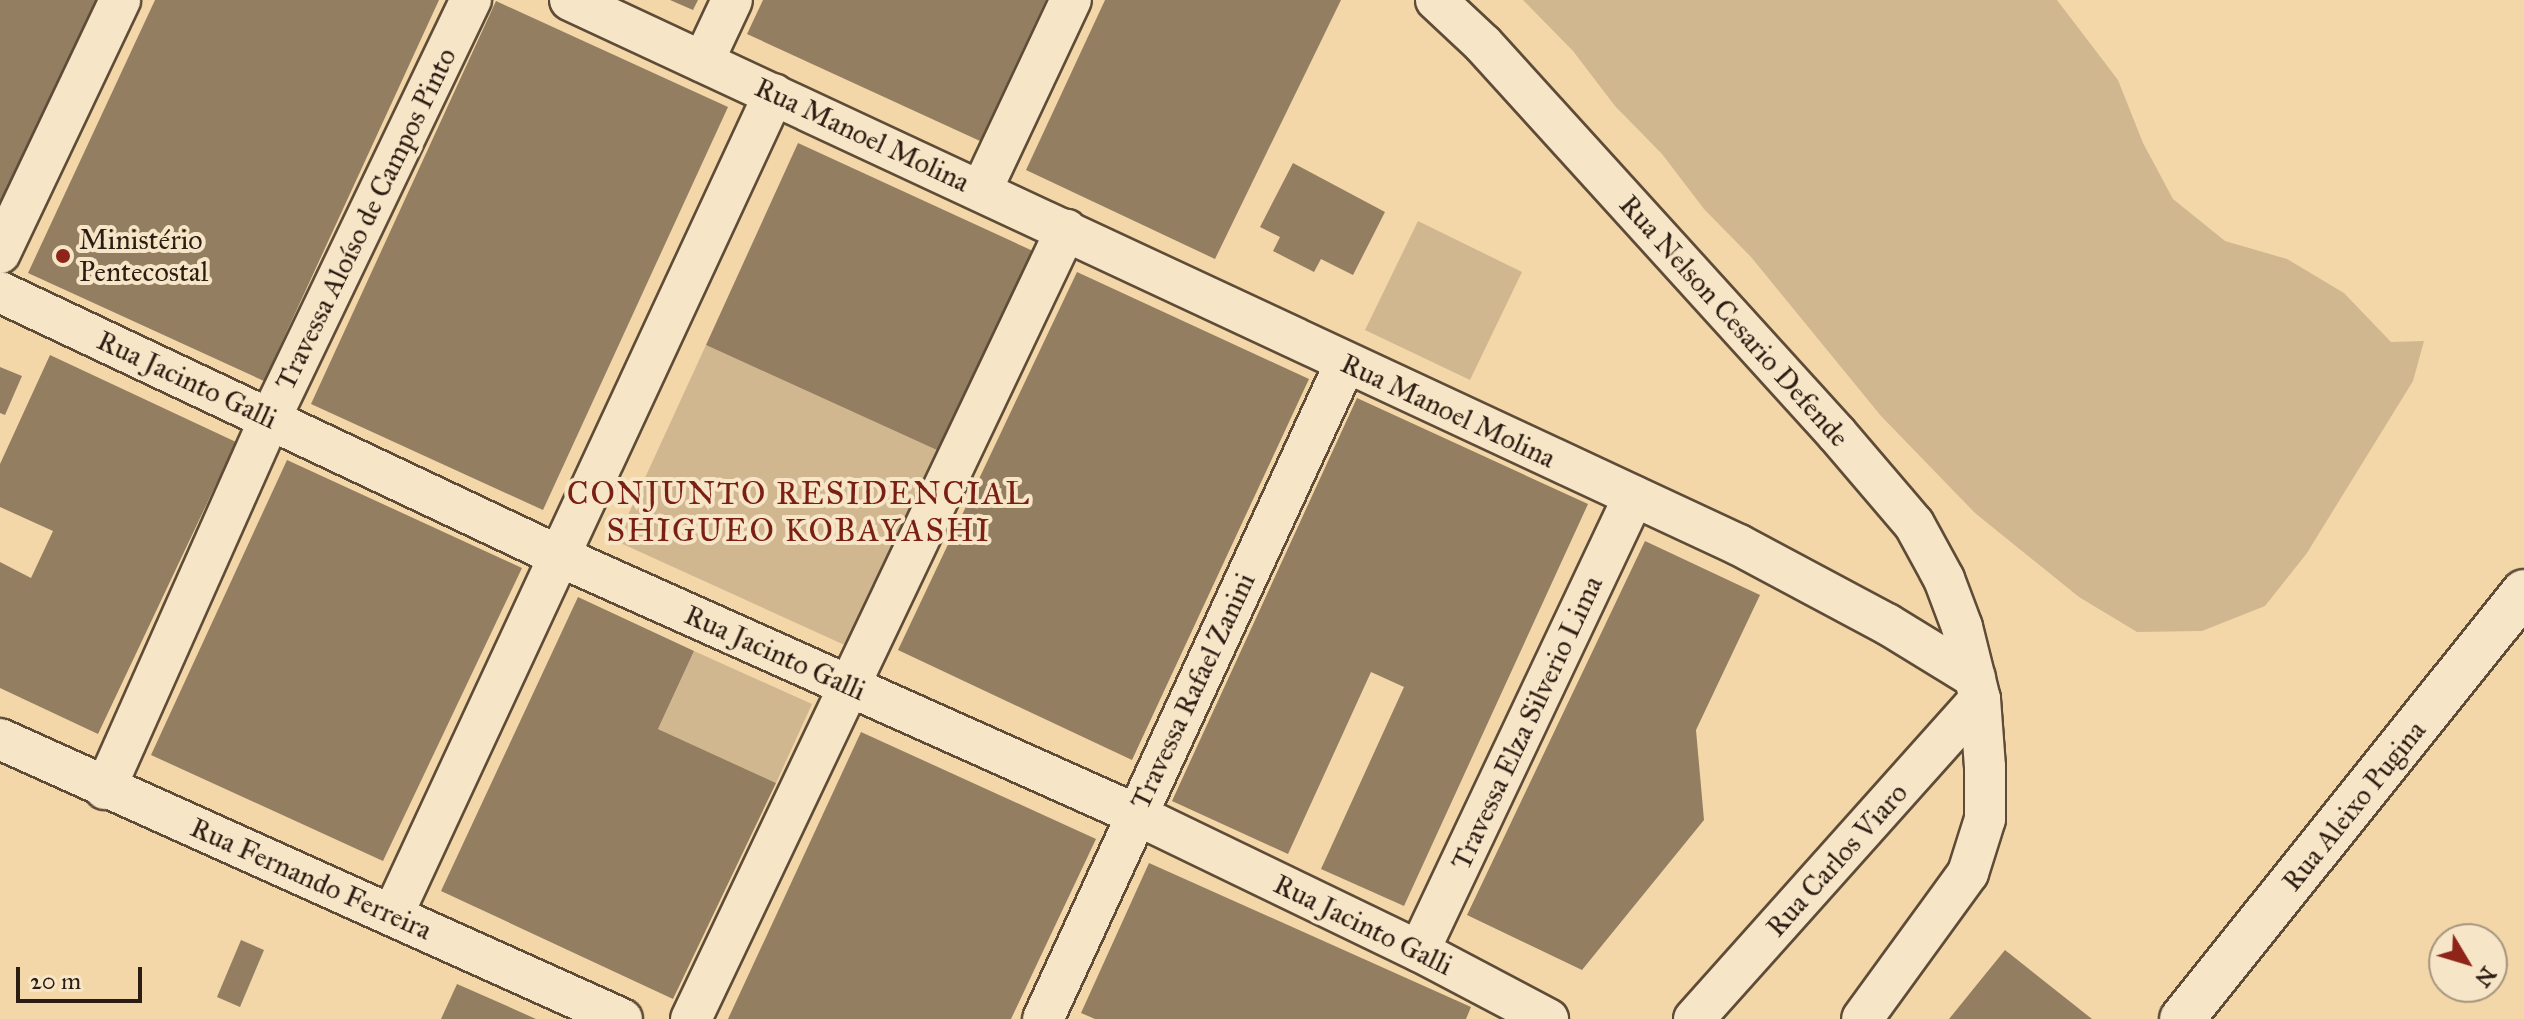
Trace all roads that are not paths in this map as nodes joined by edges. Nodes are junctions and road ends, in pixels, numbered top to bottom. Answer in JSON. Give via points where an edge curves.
{"nodes":[{"id":1,"x":120,"y":0,"type":"edge"},
{"id":2,"x":471,"y":0,"type":"edge"},
{"id":3,"x":570,"y":0,"type":"edge"},
{"id":4,"x":732,"y":0,"type":"edge"},
{"id":5,"x":1071,"y":0,"type":"edge"},
{"id":6,"x":1436,"y":0,"type":"edge"},
{"id":7,"x":703,"y":62,"type":"junction"},
{"id":8,"x":774,"y":94,"type":"junction"},
{"id":9,"x":981,"y":191,"type":"junction"},
{"id":10,"x":1066,"y":230,"type":"junction"},
{"id":11,"x":0,"y":253,"type":"edge"},
{"id":12,"x":0,"y":292,"type":"edge"},
{"id":13,"x":1345,"y":364,"type":"junction"},
{"id":14,"x":270,"y":419,"type":"junction"},
{"id":15,"x":1634,"y":496,"type":"junction"},
{"id":16,"x":561,"y":557,"type":"junction"},
{"id":17,"x":2524,"y":592,"type":"edge"},
{"id":18,"x":849,"y":686,"type":"junction"},
{"id":19,"x":1977,"y":689,"type":"junction"},
{"id":20,"x":0,"y":739,"type":"edge"},
{"id":21,"x":105,"y":789,"type":"junction"},
{"id":22,"x":1135,"y":814,"type":"junction"},
{"id":23,"x":393,"y":914,"type":"junction"},
{"id":24,"x":1419,"y":951,"type":"junction"},
{"id":25,"x":622,"y":1019,"type":"edge"},
{"id":26,"x":691,"y":1019,"type":"edge"},
{"id":27,"x":1043,"y":1019,"type":"edge"},
{"id":28,"x":1548,"y":1019,"type":"edge"},
{"id":29,"x":1694,"y":1019,"type":"edge"},
{"id":30,"x":1862,"y":1019,"type":"edge"},
{"id":31,"x":2182,"y":1019,"type":"edge"}],
"edges":[{"from":1,"to":11,"type":"street"},
{"from":2,"to":14,"type":"street","name":"Travessa Aloíso de Campos Pinto"},
{"from":3,"to":7,"type":"street","name":"Rua Manoel Molina"},
{"from":4,"to":7,"type":"street"},
{"from":5,"to":9,"type":"street"},
{"from":6,"to":19,"type":"street","name":"Rua Nelson Cesario Defende","via":[[1483,44],[1914,524],[1944,579]]},
{"from":7,"to":8,"type":"street","name":"Rua Manoel Molina"},
{"from":8,"to":9,"type":"street","name":"Rua Manoel Molina"},
{"from":8,"to":16,"type":"street"},
{"from":9,"to":10,"type":"street","name":"Rua Manoel Molina"},
{"from":10,"to":13,"type":"street","name":"Rua Manoel Molina"},
{"from":10,"to":18,"type":"street"},
{"from":12,"to":14,"type":"street","name":"Rua Jacinto Galli"},
{"from":13,"to":15,"type":"street","name":"Rua Manoel Molina"},
{"from":13,"to":22,"type":"street","name":"Travessa Rafael Zanini"},
{"from":14,"to":16,"type":"street","name":"Rua Jacinto Galli"},
{"from":14,"to":21,"type":"street","name":"Travessa Aloíso de Campos Pinto"},
{"from":15,"to":19,"type":"street","name":"Rua Manoel Molina","via":[[1828,592]]},
{"from":15,"to":24,"type":"street","name":"Travessa Elza Silverio Lima"},
{"from":16,"to":18,"type":"street","name":"Rua Jacinto Galli"},
{"from":16,"to":23,"type":"street"},
{"from":17,"to":31,"type":"street","name":"Rua Aleixo Pugina"},
{"from":18,"to":22,"type":"street","name":"Rua Jacinto Galli"},
{"from":18,"to":26,"type":"street"},
{"from":19,"to":29,"type":"street","name":"Rua Carlos Viaro"},
{"from":19,"to":30,"type":"street","via":[[1985,819],[1968,873]]},
{"from":20,"to":21,"type":"street","name":"Rua Fernando Ferreira"},
{"from":21,"to":23,"type":"street","name":"Rua Fernando Ferreira"},
{"from":22,"to":24,"type":"street","name":"Rua Jacinto Galli"},
{"from":22,"to":27,"type":"street","name":"Travessa Rafael Zanini"},
{"from":23,"to":25,"type":"street","name":"Rua Fernando Ferreira"},
{"from":24,"to":28,"type":"street","name":"Rua Jacinto Galli"}]}
